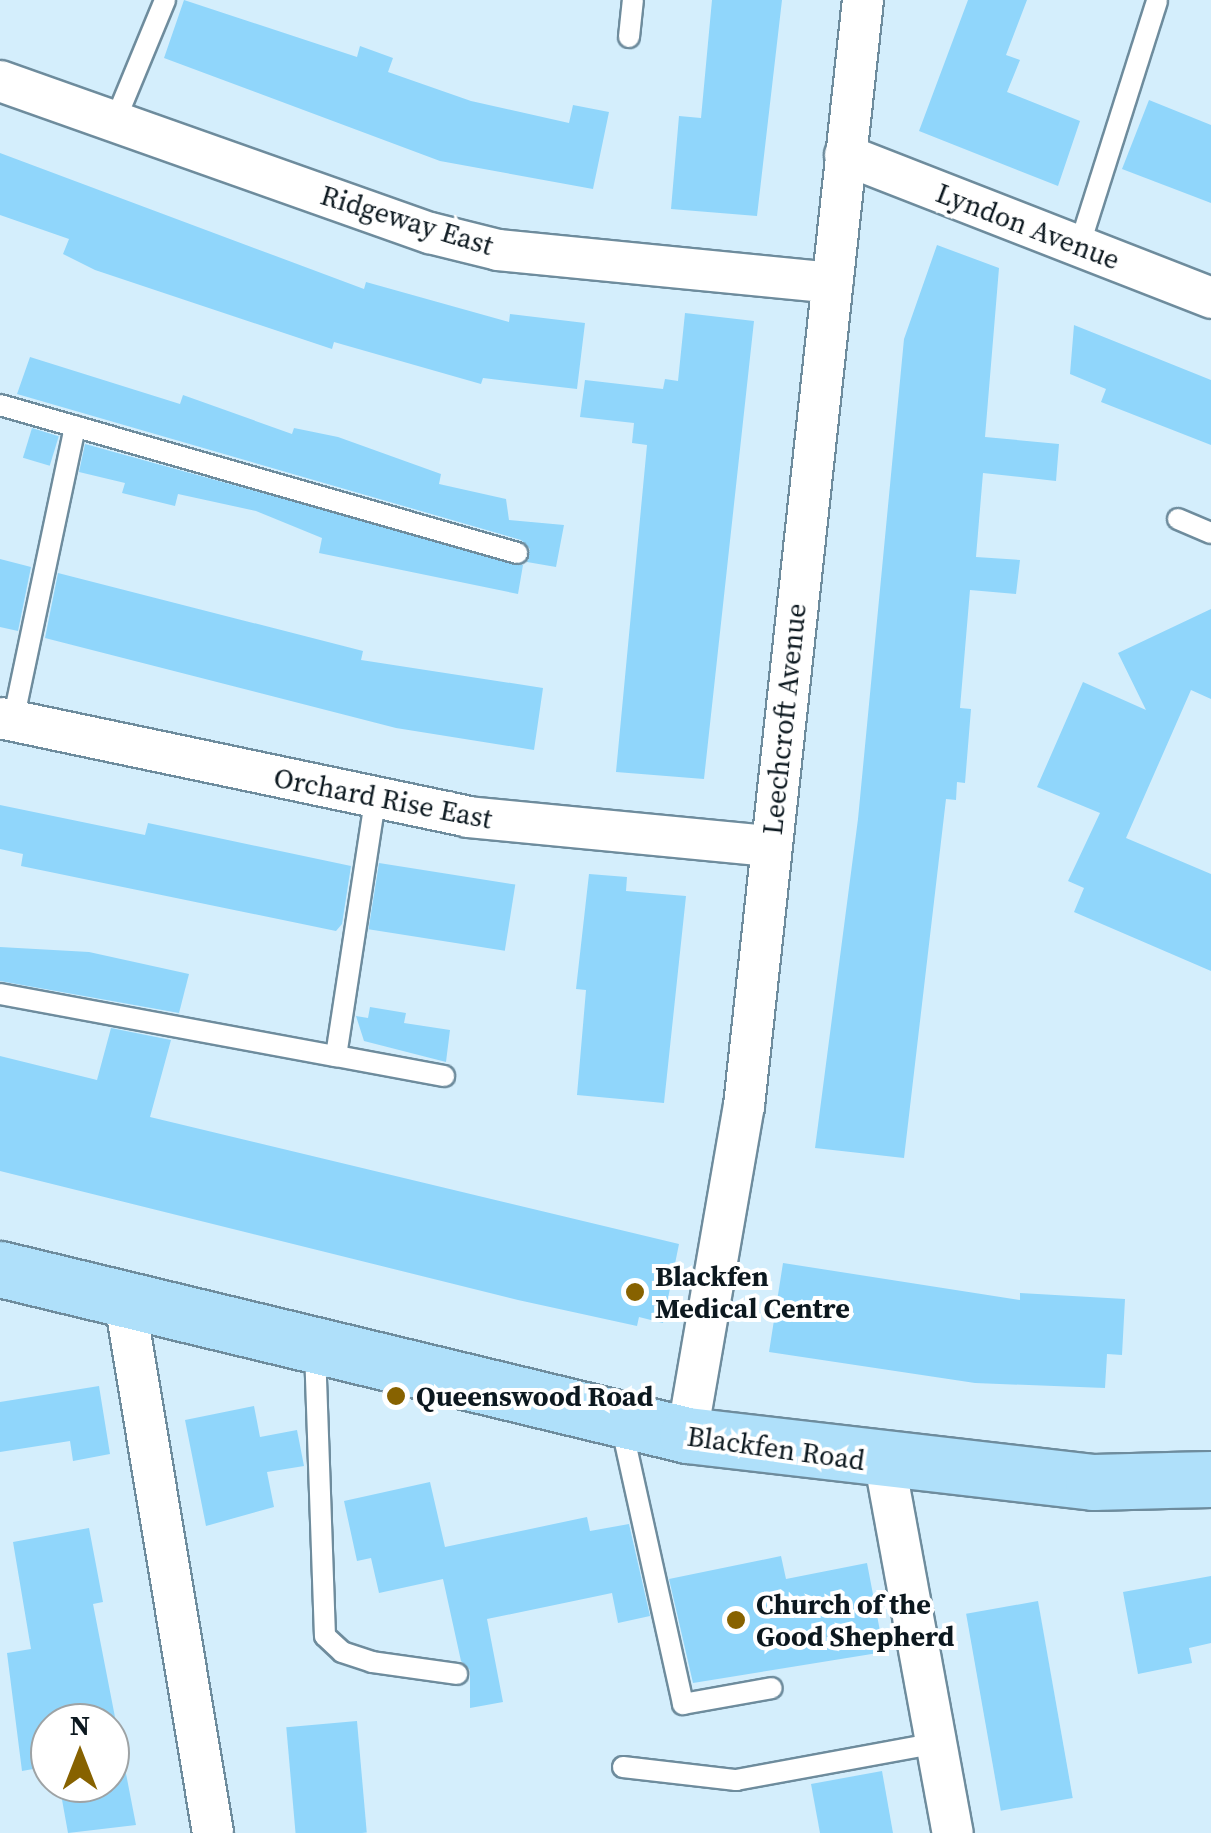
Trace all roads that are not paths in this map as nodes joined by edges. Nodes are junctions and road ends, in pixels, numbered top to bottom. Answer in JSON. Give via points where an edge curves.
{"nodes":[{"id":1,"x":165,"y":0,"type":"edge"},
{"id":2,"x":633,"y":0,"type":"edge"},
{"id":3,"x":863,"y":0,"type":"edge"},
{"id":4,"x":1158,"y":2,"type":"edge"},
{"id":5,"x":629,"y":37,"type":"dead end"},
{"id":6,"x":0,"y":81,"type":"edge"},
{"id":7,"x":116,"y":121,"type":"junction"},
{"id":8,"x":845,"y":155,"type":"junction"},
{"id":9,"x":1080,"y":247,"type":"junction"},
{"id":10,"x":832,"y":283,"type":"junction"},
{"id":11,"x":1211,"y":298,"type":"edge"},
{"id":12,"x":0,"y":405,"type":"edge"},
{"id":13,"x":74,"y":426,"type":"junction"},
{"id":14,"x":1178,"y":519,"type":"dead end"},
{"id":15,"x":1211,"y":533,"type":"edge"},
{"id":16,"x":517,"y":553,"type":"dead end"},
{"id":17,"x":7,"y":719,"type":"edge"},
{"id":18,"x":376,"y":800,"type":"junction"},
{"id":19,"x":771,"y":846,"type":"junction"},
{"id":20,"x":0,"y":994,"type":"edge"},
{"id":21,"x":336,"y":1056,"type":"junction"},
{"id":22,"x":444,"y":1076,"type":"dead end"},
{"id":23,"x":0,"y":1270,"type":"edge"},
{"id":24,"x":125,"y":1302,"type":"junction"},
{"id":25,"x":315,"y":1350,"type":"junction"},
{"id":26,"x":620,"y":1422,"type":"junction"},
{"id":27,"x":687,"y":1435,"type":"junction"},
{"id":28,"x":885,"y":1464,"type":"junction"},
{"id":29,"x":1211,"y":1479,"type":"edge"},
{"id":30,"x":457,"y":1674,"type":"dead end"},
{"id":31,"x":772,"y":1688,"type":"dead end"},
{"id":32,"x":937,"y":1743,"type":"junction"},
{"id":33,"x":623,"y":1767,"type":"dead end"},
{"id":34,"x":212,"y":1833,"type":"edge"},
{"id":35,"x":954,"y":1833,"type":"edge"}],
"edges":[{"from":1,"to":7,"type":"lane"},
{"from":2,"to":5,"type":"lane"},
{"from":3,"to":8,"type":"street","name":"Leechcroft Avenue"},
{"from":4,"to":9,"type":"lane"},
{"from":6,"to":7,"type":"street","name":"Ridgeway East"},
{"from":7,"to":10,"type":"street","name":"Ridgeway East","via":[[498,250]]},
{"from":8,"to":9,"type":"street","name":"Lyndon Avenue"},
{"from":8,"to":10,"type":"street","name":"Leechcroft Avenue"},
{"from":9,"to":11,"type":"street","name":"Lyndon Avenue"},
{"from":10,"to":19,"type":"street","name":"Leechcroft Avenue"},
{"from":12,"to":13,"type":"lane"},
{"from":13,"to":16,"type":"lane"},
{"from":13,"to":17,"type":"lane"},
{"from":14,"to":15,"type":"lane"},
{"from":17,"to":18,"type":"street","name":"Orchard Rise East"},
{"from":18,"to":19,"type":"street","name":"Orchard Rise East","via":[[468,817]]},
{"from":18,"to":21,"type":"lane"},
{"from":19,"to":27,"type":"street","name":"Leechcroft Avenue","via":[[744,1106]]},
{"from":20,"to":21,"type":"lane"},
{"from":21,"to":22,"type":"lane"},
{"from":23,"to":24,"type":"main road","name":"Blackfen Road"},
{"from":24,"to":25,"type":"main road","name":"Blackfen Road"},
{"from":24,"to":34,"type":"street"},
{"from":25,"to":26,"type":"main road","name":"Blackfen Road"},
{"from":25,"to":30,"type":"lane","via":[[325,1636],[342,1652],[372,1662]]},
{"from":26,"to":27,"type":"main road","name":"Blackfen Road"},
{"from":26,"to":31,"type":"lane","via":[[683,1704]]},
{"from":27,"to":28,"type":"main road","name":"Blackfen Road"},
{"from":28,"to":29,"type":"main road","name":"Blackfen Road","via":[[1094,1482]]},
{"from":28,"to":32,"type":"street"},
{"from":32,"to":33,"type":"lane","via":[[736,1780]]},
{"from":32,"to":35,"type":"street"}]}
